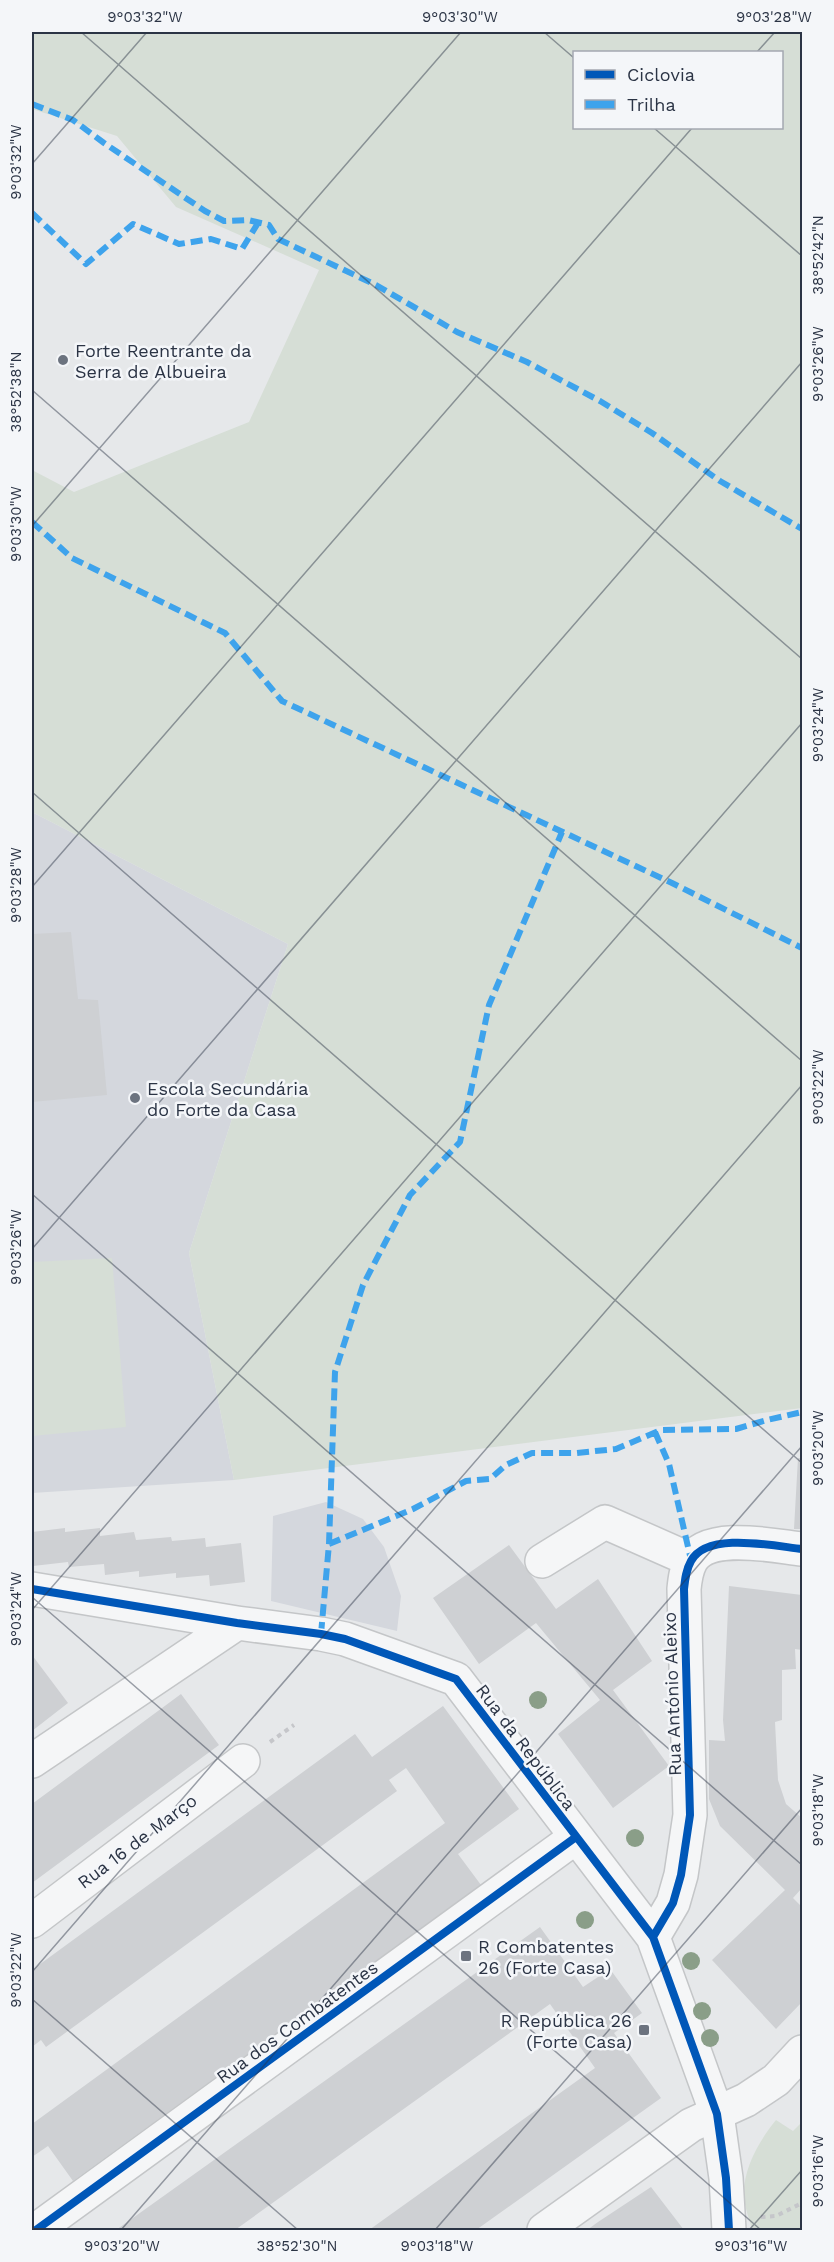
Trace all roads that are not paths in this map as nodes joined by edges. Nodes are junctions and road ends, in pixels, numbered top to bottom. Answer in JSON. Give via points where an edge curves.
{"nodes":[{"id":1,"x":802,"y":1549,"type":"edge"},
{"id":2,"x":691,"y":1560,"type":"junction"},
{"id":3,"x":542,"y":1561,"type":"dead end"},
{"id":4,"x":32,"y":1589,"type":"edge"},
{"id":5,"x":237,"y":1623,"type":"junction"},
{"id":6,"x":32,"y":1761,"type":"edge"},
{"id":7,"x":243,"y":1761,"type":"dead end"},
{"id":8,"x":576,"y":1837,"type":"junction"},
{"id":9,"x":32,"y":1921,"type":"edge"},
{"id":10,"x":653,"y":1937,"type":"junction"},
{"id":11,"x":802,"y":2052,"type":"edge"},
{"id":12,"x":717,"y":2114,"type":"junction"},
{"id":13,"x":36,"y":2230,"type":"edge"},
{"id":14,"x":544,"y":2230,"type":"edge"},
{"id":15,"x":728,"y":2230,"type":"edge"}],
"edges":[{"from":1,"to":2,"type":"street","via":[[721,1543],[703,1548]]},
{"from":2,"to":3,"type":"street","via":[[605,1522]]},
{"from":2,"to":10,"type":"street","name":"Rua António Aleixo","via":[[684,1589],[690,1815],[673,1903]]},
{"from":4,"to":5,"type":"street","name":"Rua da República"},
{"from":5,"to":6,"type":"street"},
{"from":5,"to":8,"type":"street","name":"Rua da República","via":[[345,1639],[456,1679]]},
{"from":7,"to":9,"type":"street","name":"Rua 16 de Março"},
{"from":8,"to":10,"type":"street","name":"Rua da República"},
{"from":8,"to":13,"type":"street","name":"Rua dos Combatentes"},
{"from":10,"to":12,"type":"street","name":"Rua da República"},
{"from":11,"to":12,"type":"street","via":[[776,2080]]},
{"from":12,"to":14,"type":"street","via":[[692,2125]]},
{"from":12,"to":15,"type":"street","name":"Rua da República"}]}
